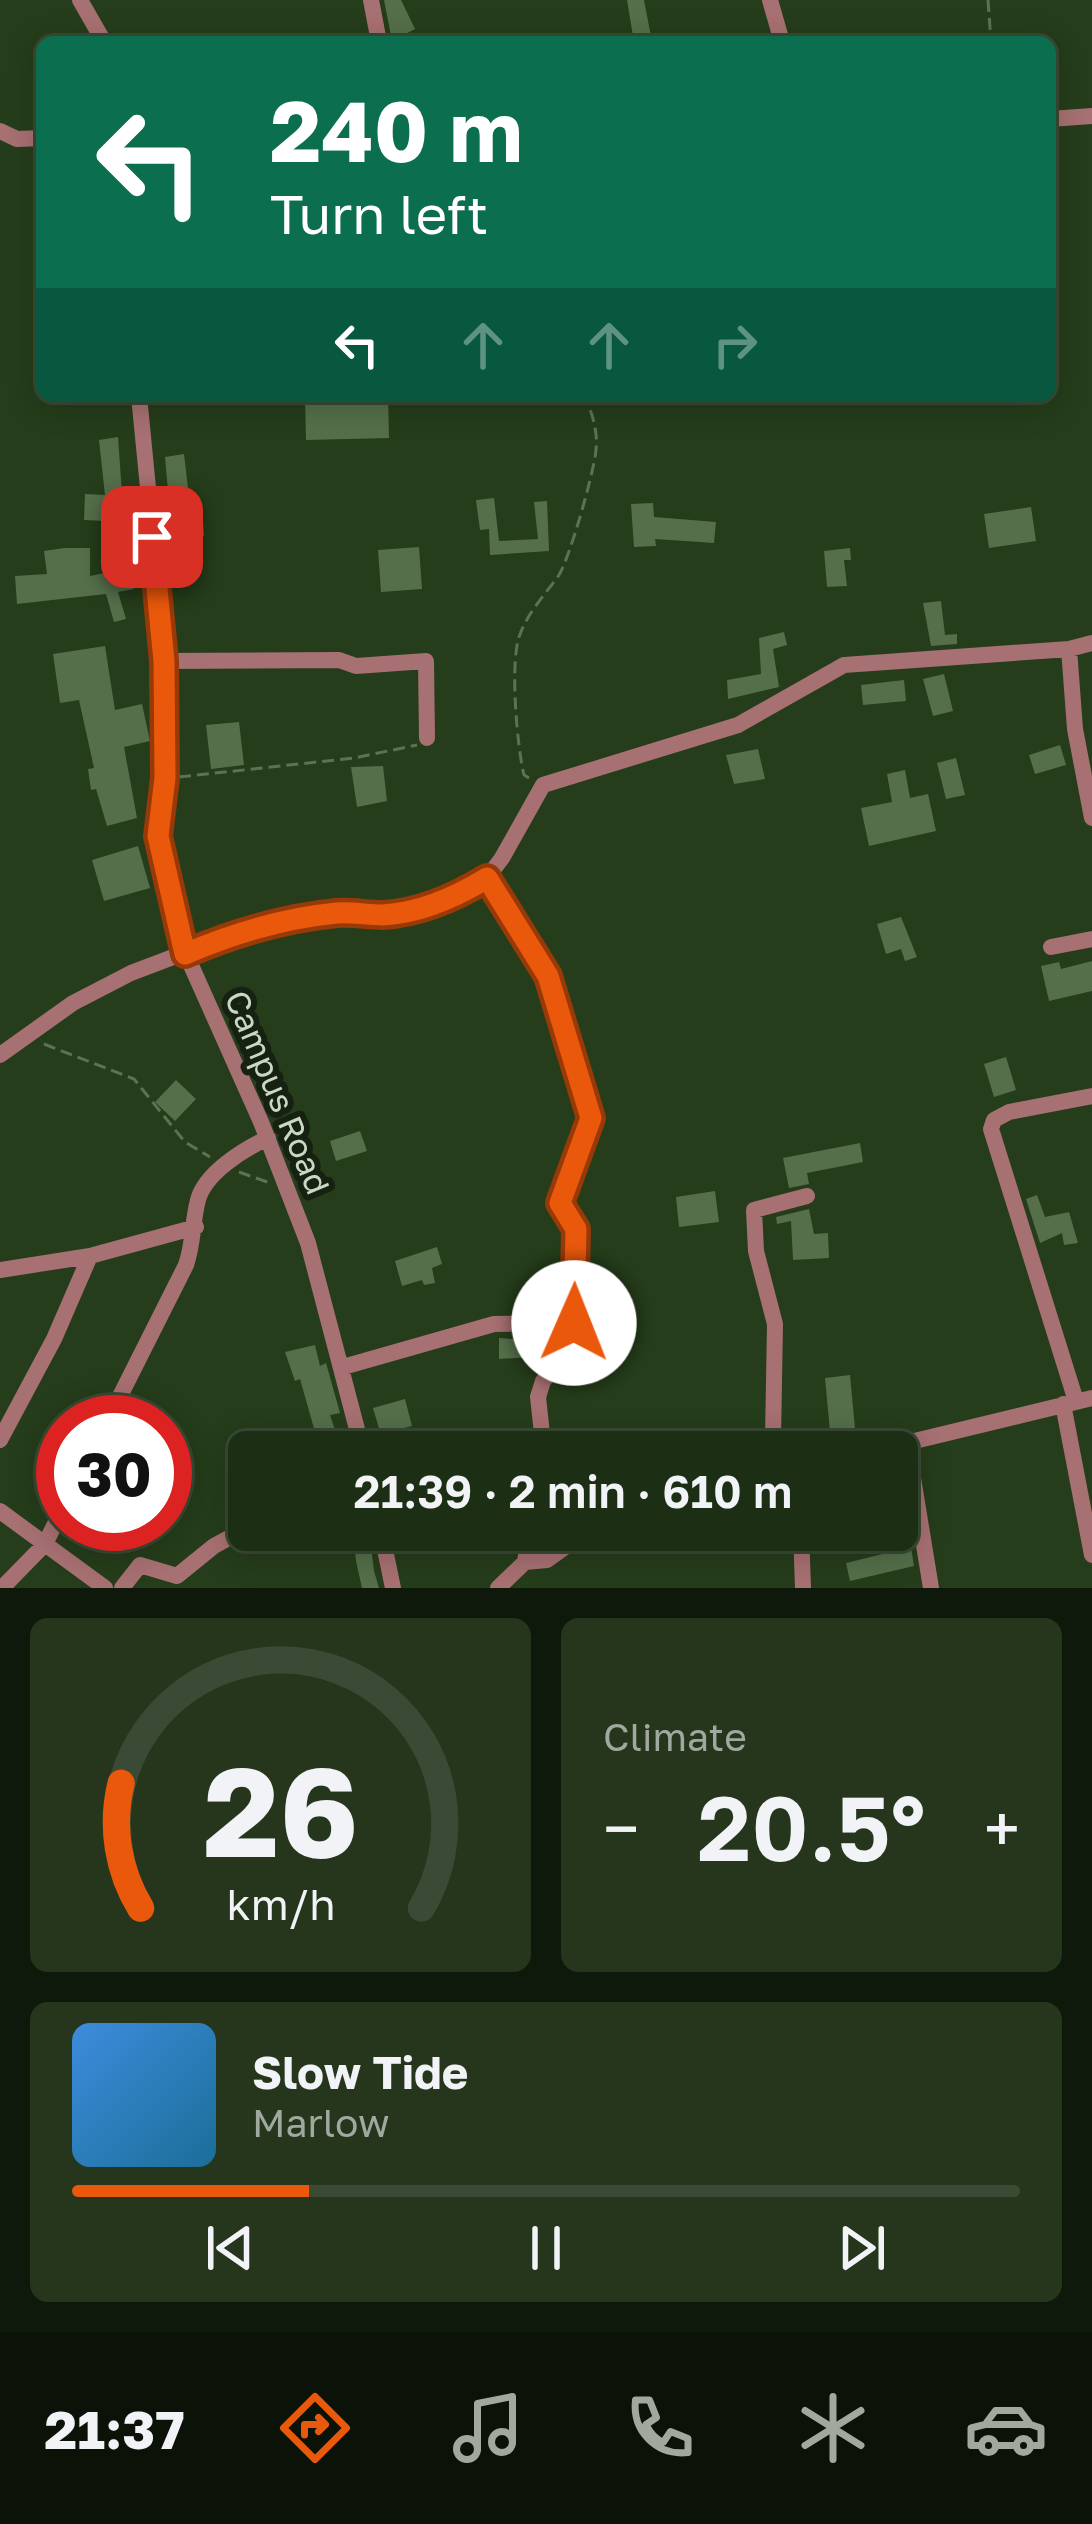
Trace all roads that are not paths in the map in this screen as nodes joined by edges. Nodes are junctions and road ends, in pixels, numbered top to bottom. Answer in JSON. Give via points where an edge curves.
{"nodes":[{"id":1,"x":80,"y":0,"type":"edge"},
{"id":2,"x":371,"y":0,"type":"edge"},
{"id":3,"x":770,"y":0,"type":"edge"},
{"id":4,"x":101,"y":36,"type":"edge"},
{"id":5,"x":378,"y":36,"type":"edge"},
{"id":6,"x":776,"y":36,"type":"edge"},
{"id":7,"x":1092,"y":116,"type":"edge"},
{"id":8,"x":1056,"y":119,"type":"edge"},
{"id":9,"x":0,"y":131,"type":"edge"},
{"id":10,"x":36,"y":138,"type":"edge"},
{"id":11,"x":140,"y":402,"type":"edge"},
{"id":12,"x":1092,"y":644,"type":"edge"},
{"id":13,"x":1069,"y":649,"type":"junction"},
{"id":14,"x":164,"y":661,"type":"junction"},
{"id":15,"x":427,"y":738,"type":"road end"},
{"id":16,"x":1092,"y":818,"type":"edge"},
{"id":17,"x":487,"y":878,"type":"junction"},
{"id":18,"x":1092,"y":939,"type":"edge"},
{"id":19,"x":1051,"y":947,"type":"dead end"},
{"id":20,"x":185,"y":954,"type":"junction"},
{"id":21,"x":0,"y":1055,"type":"edge"},
{"id":22,"x":1092,"y":1096,"type":"edge"},
{"id":23,"x":268,"y":1138,"type":"junction"},
{"id":24,"x":807,"y":1196,"type":"dead end"},
{"id":25,"x":196,"y":1228,"type":"junction"},
{"id":26,"x":90,"y":1256,"type":"junction"},
{"id":27,"x":0,"y":1270,"type":"edge"},
{"id":28,"x":574,"y":1323,"type":"junction"},
{"id":29,"x":343,"y":1366,"type":"junction"},
{"id":30,"x":120,"y":1395,"type":"edge"},
{"id":31,"x":1077,"y":1401,"type":"edge"},
{"id":32,"x":358,"y":1431,"type":"edge"},
{"id":33,"x":542,"y":1431,"type":"edge"},
{"id":34,"x":773,"y":1431,"type":"edge"},
{"id":35,"x":918,"y":1438,"type":"edge"},
{"id":36,"x":0,"y":1440,"type":"edge"},
{"id":37,"x":918,"y":1508,"type":"edge"},
{"id":38,"x":0,"y":1511,"type":"edge"},
{"id":39,"x":36,"y":1537,"type":"edge"},
{"id":40,"x":228,"y":1538,"type":"edge"},
{"id":41,"x":38,"y":1551,"type":"edge"},
{"id":42,"x":55,"y":1551,"type":"edge"},
{"id":43,"x":385,"y":1551,"type":"edge"},
{"id":44,"x":527,"y":1551,"type":"edge"},
{"id":45,"x":561,"y":1551,"type":"edge"},
{"id":46,"x":802,"y":1551,"type":"edge"},
{"id":47,"x":1092,"y":1555,"type":"edge"},
{"id":48,"x":525,"y":1562,"type":"junction"},
{"id":49,"x":2,"y":1588,"type":"edge"},
{"id":50,"x":105,"y":1588,"type":"edge"},
{"id":51,"x":122,"y":1588,"type":"edge"},
{"id":52,"x":393,"y":1588,"type":"edge"},
{"id":53,"x":498,"y":1588,"type":"edge"},
{"id":54,"x":803,"y":1588,"type":"edge"},
{"id":55,"x":931,"y":1588,"type":"edge"}],
"edges":[{"from":1,"to":4,"type":"street"},
{"from":2,"to":5,"type":"street"},
{"from":3,"to":6,"type":"street"},
{"from":7,"to":8,"type":"street"},
{"from":9,"to":10,"type":"street"},
{"from":11,"to":14,"type":"street","name":"Campus Road"},
{"from":12,"to":13,"type":"street"},
{"from":13,"to":16,"type":"street"},
{"from":13,"to":17,"type":"street","via":[[844,664],[738,724],[543,785]]},
{"from":14,"to":15,"type":"street","via":[[426,661]]},
{"from":14,"to":20,"type":"street","name":"Campus Road","via":[[158,836]]},
{"from":17,"to":20,"type":"street","via":[[434,904],[279,922]]},
{"from":17,"to":28,"type":"street","via":[[548,976],[591,1118],[560,1203],[576,1229]]},
{"from":18,"to":19,"type":"street"},
{"from":20,"to":21,"type":"street","via":[[73,1004]]},
{"from":20,"to":23,"type":"street","name":"Campus Road"},
{"from":22,"to":31,"type":"street","via":[[1009,1112],[992,1129]]},
{"from":23,"to":25,"type":"street","via":[[202,1188]]},
{"from":23,"to":29,"type":"street","name":"Campus Road"},
{"from":24,"to":34,"type":"street","via":[[754,1210],[775,1324]]},
{"from":25,"to":26,"type":"street"},
{"from":25,"to":30,"type":"street"},
{"from":26,"to":27,"type":"street"},
{"from":26,"to":36,"type":"street"},
{"from":28,"to":29,"type":"street","via":[[494,1324]]},
{"from":28,"to":33,"type":"street","via":[[538,1397]]},
{"from":29,"to":32,"type":"street","name":"Campus Road"},
{"from":31,"to":35,"type":"street"},
{"from":31,"to":47,"type":"street"},
{"from":37,"to":55,"type":"street"},
{"from":38,"to":39,"type":"street"},
{"from":40,"to":51,"type":"street","via":[[177,1576],[140,1565]]},
{"from":41,"to":49,"type":"street"},
{"from":42,"to":50,"type":"street"},
{"from":43,"to":52,"type":"street"},
{"from":44,"to":48,"type":"street"},
{"from":45,"to":48,"type":"street"},
{"from":46,"to":54,"type":"street"},
{"from":48,"to":53,"type":"street"}]}
